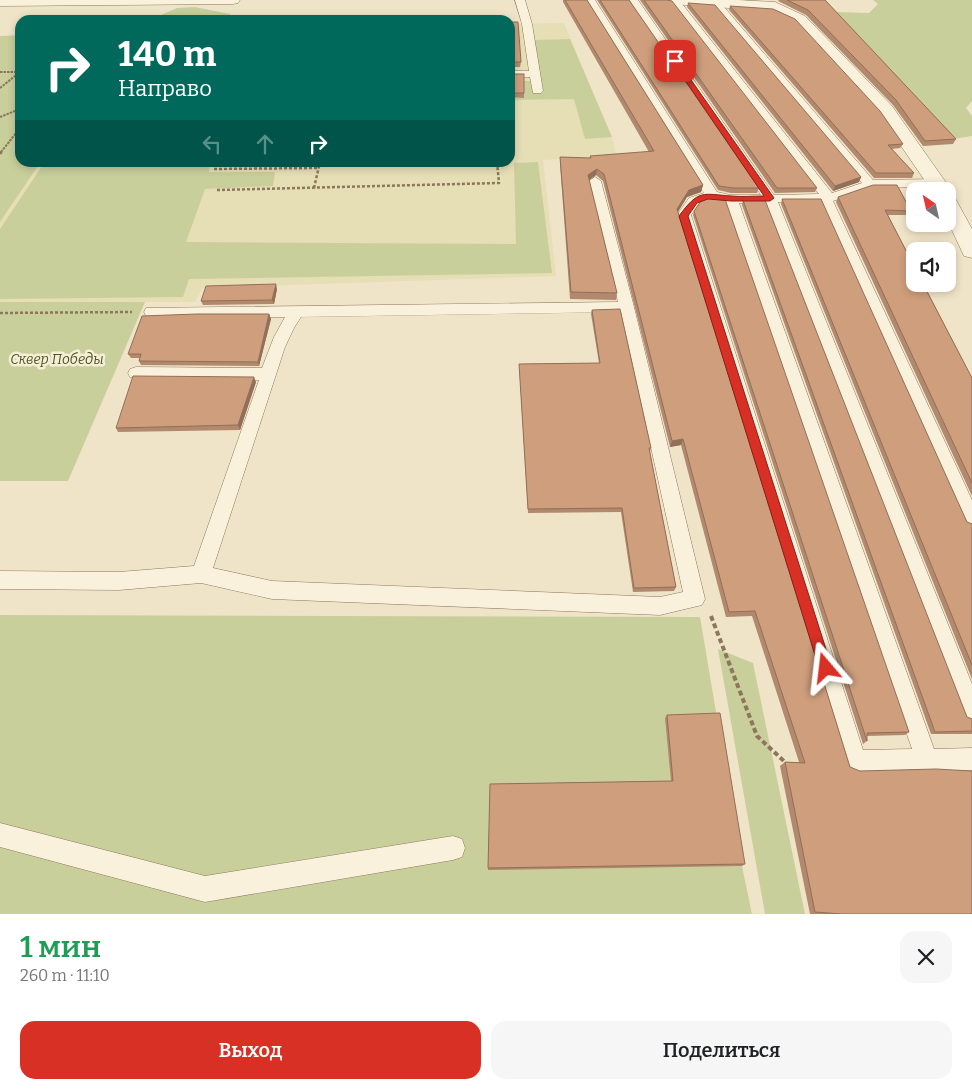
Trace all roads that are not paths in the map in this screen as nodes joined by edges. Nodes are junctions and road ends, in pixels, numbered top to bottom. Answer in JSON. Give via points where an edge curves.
{"nodes":[{"id":1,"x":233,"y":0,"type":"edge"},
{"id":2,"x":520,"y":0,"type":"edge"},
{"id":3,"x":590,"y":0,"type":"edge"},
{"id":4,"x":633,"y":0,"type":"edge"},
{"id":5,"x":673,"y":0,"type":"edge"},
{"id":6,"x":17,"y":1,"type":"edge"},
{"id":7,"x":0,"y":2,"type":"edge"},
{"id":8,"x":715,"y":2,"type":"junction"},
{"id":9,"x":771,"y":4,"type":"edge"},
{"id":10,"x":515,"y":74,"type":"edge"},
{"id":11,"x":533,"y":74,"type":"junction"},
{"id":12,"x":537,"y":91,"type":"dead end"},
{"id":13,"x":594,"y":181,"type":"edge"},
{"id":14,"x":936,"y":182,"type":"edge"},
{"id":15,"x":870,"y":184,"type":"junction"},
{"id":16,"x":906,"y":186,"type":"edge"},
{"id":17,"x":722,"y":197,"type":"junction"},
{"id":18,"x":770,"y":198,"type":"junction"},
{"id":19,"x":827,"y":198,"type":"junction"},
{"id":20,"x":956,"y":218,"type":"edge"},
{"id":21,"x":970,"y":245,"type":"edge"},
{"id":22,"x":627,"y":306,"type":"junction"},
{"id":23,"x":151,"y":312,"type":"road end"},
{"id":24,"x":297,"y":312,"type":"junction"},
{"id":25,"x":136,"y":373,"type":"dead end"},
{"id":26,"x":268,"y":374,"type":"junction"},
{"id":27,"x":972,"y":520,"type":"edge"},
{"id":28,"x":201,"y":574,"type":"junction"},
{"id":29,"x":0,"y":580,"type":"edge"},
{"id":30,"x":972,"y":711,"type":"edge"},
{"id":31,"x":972,"y":759,"type":"edge"},
{"id":32,"x":927,"y":760,"type":"junction"},
{"id":33,"x":0,"y":835,"type":"edge"},
{"id":34,"x":453,"y":848,"type":"dead end"}],
"edges":[{"from":1,"to":6,"type":"street"},
{"from":2,"to":11,"type":"lane","via":[[527,24]]},
{"from":3,"to":17,"type":"lane"},
{"from":4,"to":18,"type":"lane"},
{"from":5,"to":8,"type":"street"},
{"from":5,"to":19,"type":"lane"},
{"from":6,"to":7,"type":"street"},
{"from":8,"to":9,"type":"street"},
{"from":8,"to":15,"type":"lane"},
{"from":9,"to":14,"type":"street","via":[[800,18],[886,110]]},
{"from":10,"to":11,"type":"lane"},
{"from":11,"to":12,"type":"lane"},
{"from":13,"to":22,"type":"lane"},
{"from":15,"to":16,"type":"lane"},
{"from":15,"to":19,"type":"lane"},
{"from":17,"to":18,"type":"lane"},
{"from":17,"to":32,"type":"lane"},
{"from":17,"to":32,"type":"lane","via":[[694,201],[684,216],[855,762]]},
{"from":18,"to":19,"type":"lane"},
{"from":18,"to":30,"type":"lane"},
{"from":19,"to":27,"type":"lane"},
{"from":20,"to":21,"type":"street"},
{"from":22,"to":24,"type":"lane"},
{"from":22,"to":28,"type":"lane","via":[[696,599],[660,606],[377,596],[272,590]]},
{"from":23,"to":24,"type":"lane"},
{"from":24,"to":26,"type":"lane","via":[[288,322]]},
{"from":25,"to":26,"type":"lane"},
{"from":26,"to":28,"type":"lane"},
{"from":28,"to":29,"type":"lane","via":[[119,581]]},
{"from":31,"to":32,"type":"lane"},
{"from":33,"to":34,"type":"lane","via":[[205,889]]}]}
